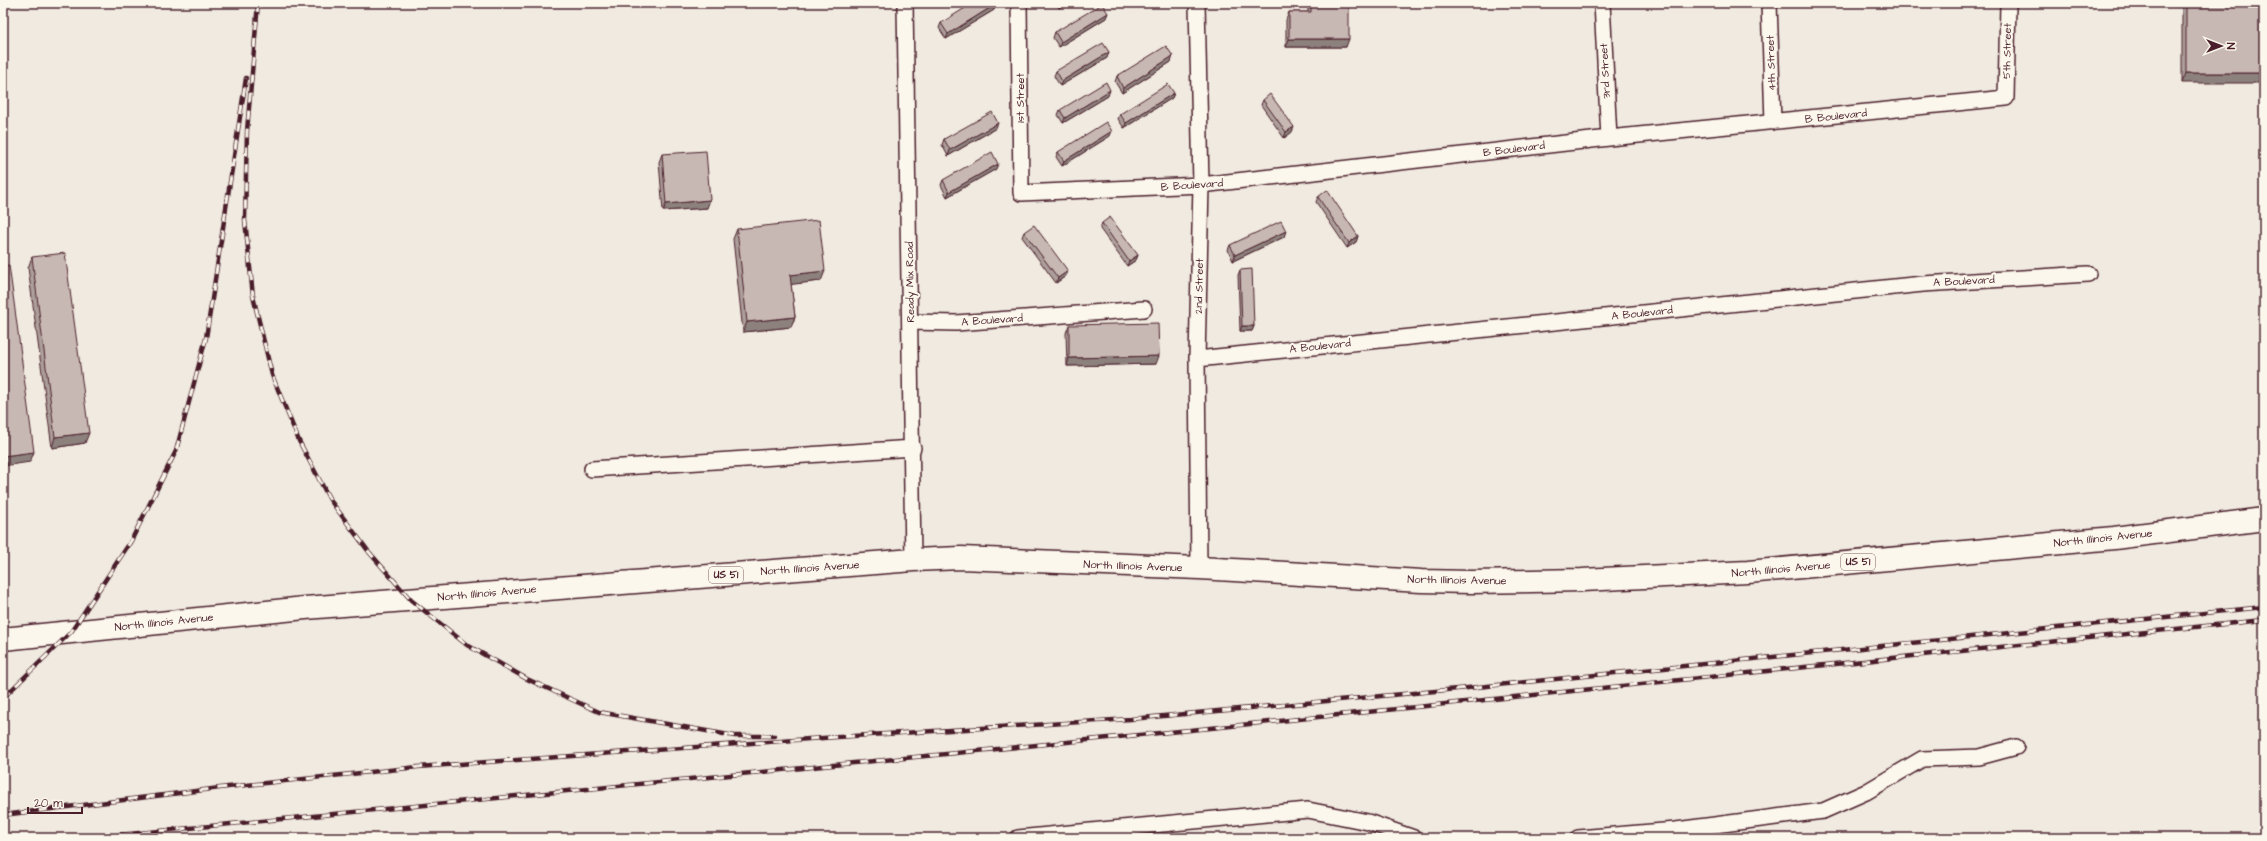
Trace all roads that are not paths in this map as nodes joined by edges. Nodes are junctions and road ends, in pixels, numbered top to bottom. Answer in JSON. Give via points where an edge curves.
{"nodes":[{"id":1,"x":905,"y":3,"type":"edge"},
{"id":2,"x":1019,"y":3,"type":"edge"},
{"id":3,"x":1197,"y":3,"type":"edge"},
{"id":4,"x":1602,"y":3,"type":"edge"},
{"id":5,"x":1769,"y":3,"type":"edge"},
{"id":6,"x":2008,"y":3,"type":"edge"},
{"id":7,"x":2006,"y":98,"type":"joint"},
{"id":8,"x":1773,"y":122,"type":"junction"},
{"id":9,"x":1609,"y":138,"type":"junction"},
{"id":10,"x":1201,"y":185,"type":"junction"},
{"id":11,"x":1021,"y":193,"type":"joint"},
{"id":12,"x":2088,"y":274,"type":"dead end"},
{"id":13,"x":1144,"y":309,"type":"dead end"},
{"id":14,"x":911,"y":322,"type":"junction"},
{"id":15,"x":1197,"y":359,"type":"junction"},
{"id":16,"x":913,"y":448,"type":"junction"},
{"id":17,"x":592,"y":469,"type":"dead end"},
{"id":18,"x":2264,"y":519,"type":"edge"},
{"id":19,"x":913,"y":560,"type":"junction"},
{"id":20,"x":1199,"y":568,"type":"junction"},
{"id":21,"x":3,"y":639,"type":"edge"},
{"id":22,"x":2016,"y":747,"type":"dead end"},
{"id":23,"x":1018,"y":838,"type":"edge"},
{"id":24,"x":1414,"y":838,"type":"edge"},
{"id":25,"x":1578,"y":838,"type":"edge"}],
"edges":[{"from":1,"to":14,"type":"street","name":"Ready Mix Road"},
{"from":2,"to":11,"type":"street","name":"1st Street"},
{"from":3,"to":10,"type":"street","name":"2nd Street"},
{"from":4,"to":9,"type":"street","name":"3rd Street"},
{"from":5,"to":8,"type":"street","name":"4th Street"},
{"from":6,"to":7,"type":"street","name":"5th Street"},
{"from":7,"to":8,"type":"street","name":"B Boulevard"},
{"from":8,"to":9,"type":"street","name":"B Boulevard"},
{"from":9,"to":10,"type":"street","name":"B Boulevard"},
{"from":10,"to":11,"type":"street","name":"B Boulevard"},
{"from":10,"to":15,"type":"street","name":"2nd Street"},
{"from":12,"to":15,"type":"street","name":"A Boulevard","via":[[1923,284]]},
{"from":13,"to":14,"type":"street","name":"A Boulevard","via":[[956,323]]},
{"from":14,"to":16,"type":"street","name":"Ready Mix Road"},
{"from":15,"to":20,"type":"street","name":"2nd Street"},
{"from":16,"to":17,"type":"street"},
{"from":16,"to":19,"type":"street","name":"Ready Mix Road"},
{"from":18,"to":20,"type":"main road","name":"North Illinois Avenue","number":"US 51","via":[[2114,538],[1733,573],[1582,580],[1471,582]]},
{"from":19,"to":20,"type":"main road","name":"North Illinois Avenue","number":"US 51","via":[[961,558]]},
{"from":19,"to":21,"type":"main road","name":"North Illinois Avenue","number":"US 51","via":[[305,608]]},
{"from":22,"to":25,"type":"street","via":[[1980,757],[1922,759],[1866,792],[1823,811],[1676,830]]},
{"from":23,"to":24,"type":"street","via":[[1308,810],[1368,822]]}]}
